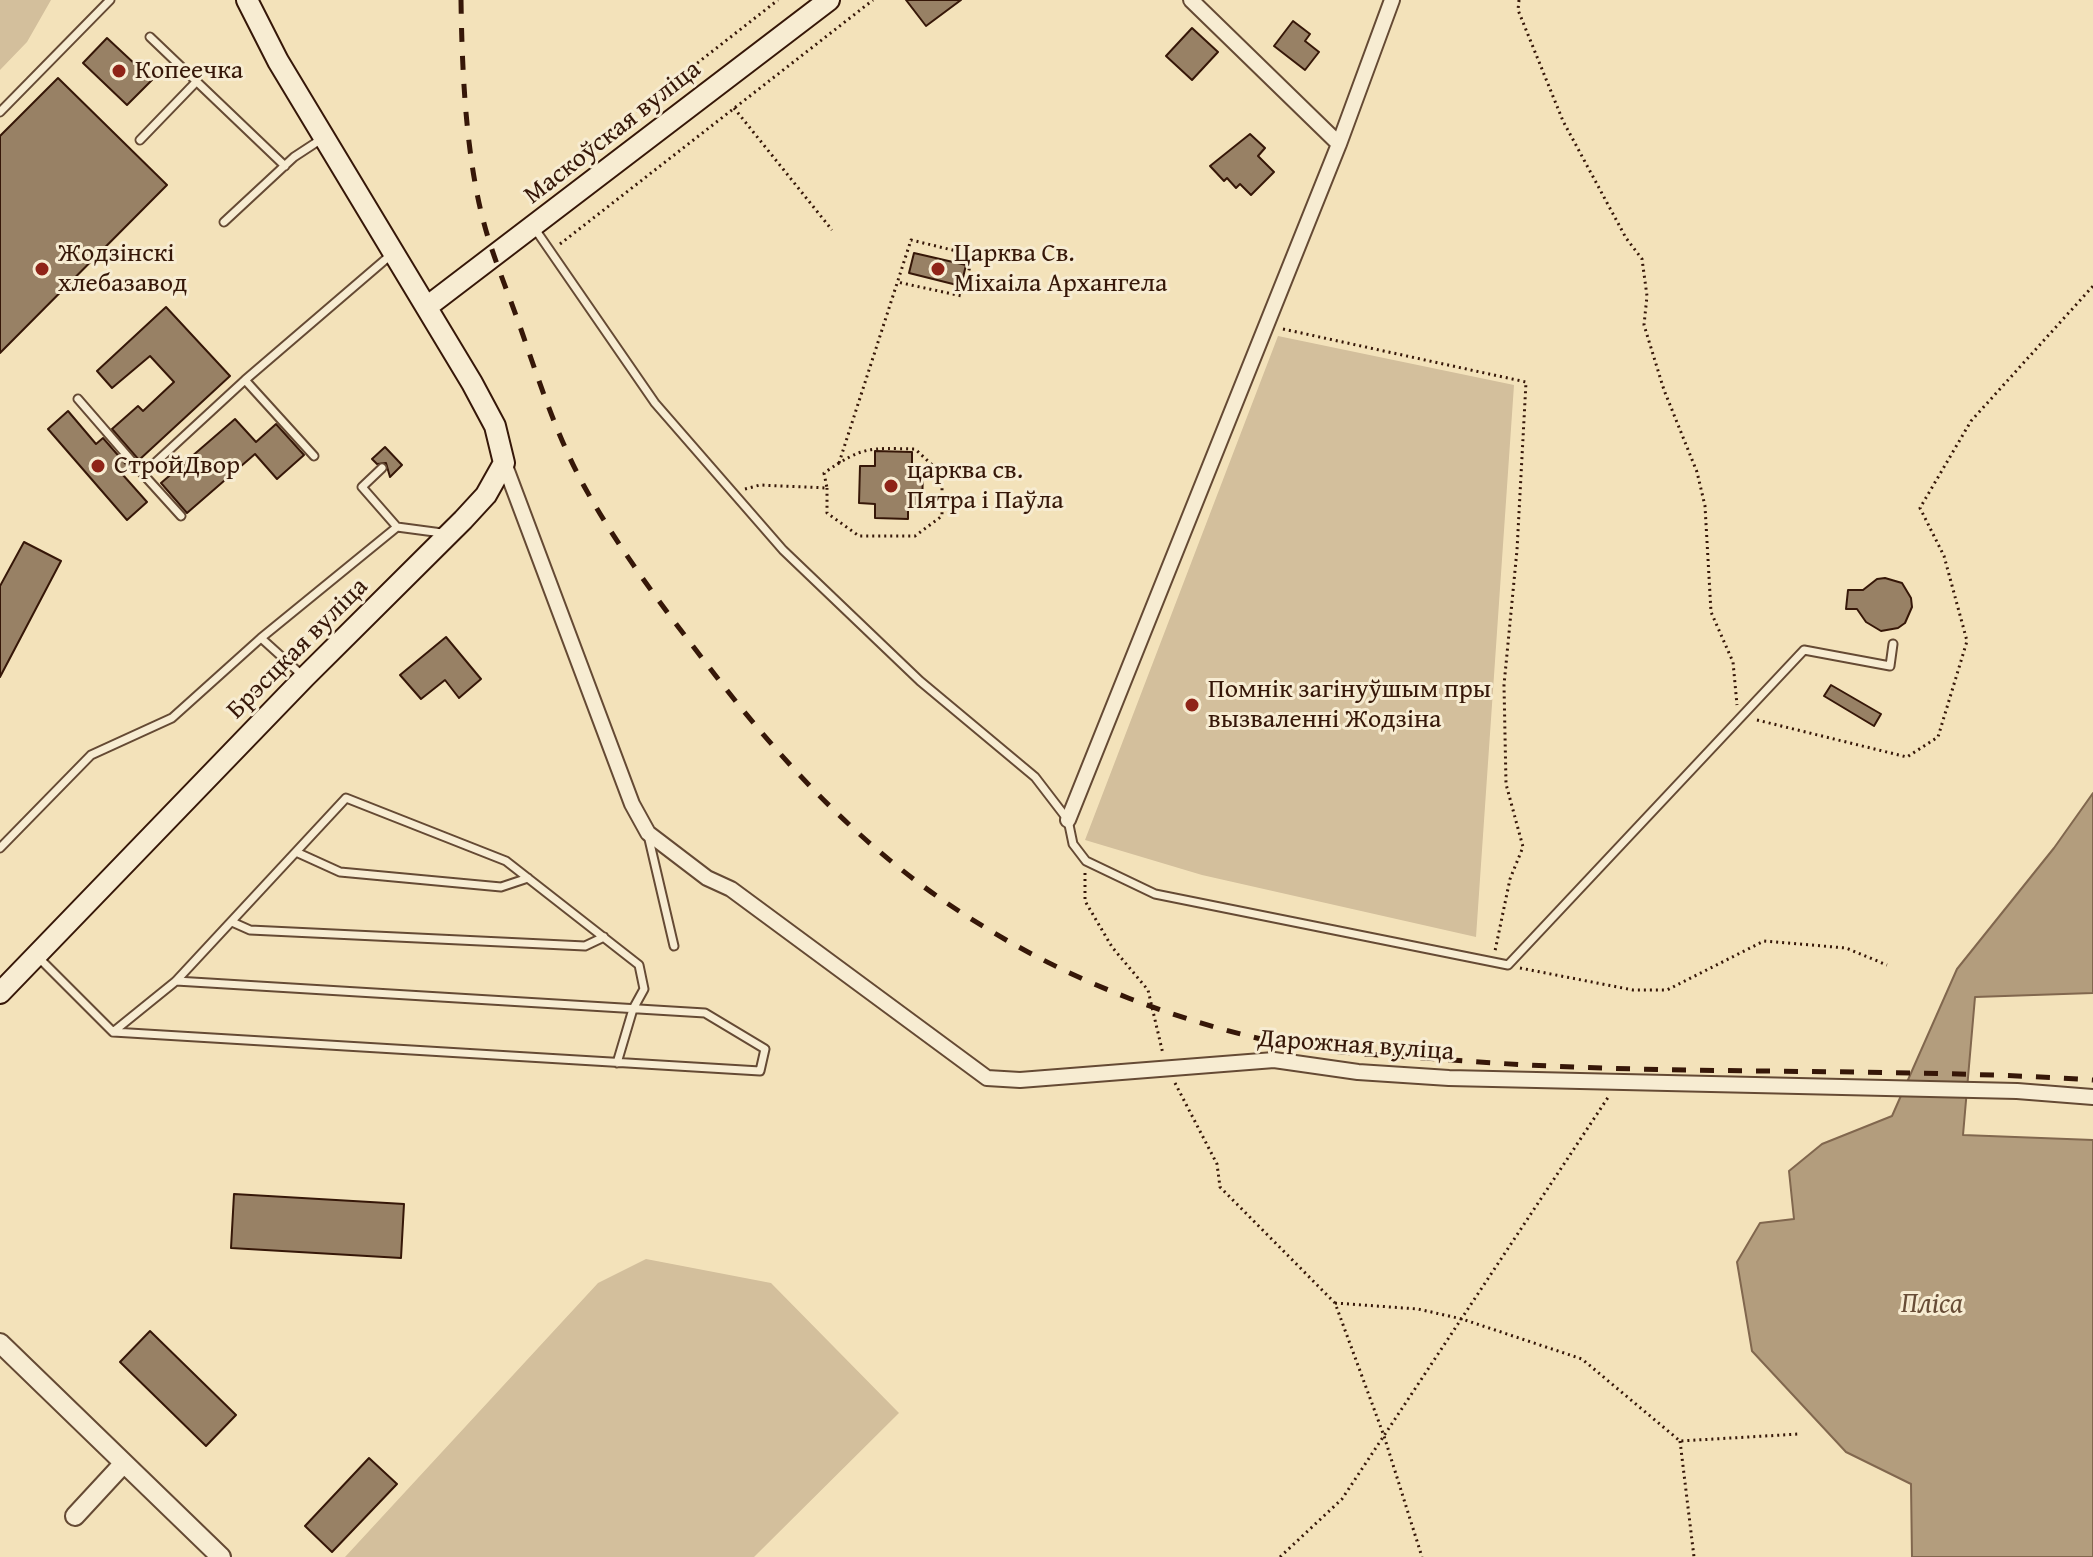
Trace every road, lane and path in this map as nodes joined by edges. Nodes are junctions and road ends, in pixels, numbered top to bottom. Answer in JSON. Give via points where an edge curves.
{"nodes":[{"id":1,"x":110,"y":0,"type":"edge"},
{"id":2,"x":247,"y":0,"type":"edge"},
{"id":3,"x":778,"y":0,"type":"edge"},
{"id":4,"x":829,"y":0,"type":"edge"},
{"id":5,"x":873,"y":0,"type":"edge"},
{"id":6,"x":1191,"y":0,"type":"edge"},
{"id":7,"x":1392,"y":0,"type":"edge"},
{"id":8,"x":1519,"y":0,"type":"edge"},
{"id":9,"x":150,"y":37,"type":"dead end"},
{"id":10,"x":197,"y":81,"type":"junction"},
{"id":11,"x":734,"y":108,"type":"junction"},
{"id":12,"x":0,"y":112,"type":"edge"},
{"id":13,"x":325,"y":137,"type":"junction"},
{"id":14,"x":140,"y":140,"type":"dead end"},
{"id":15,"x":1339,"y":144,"type":"junction"},
{"id":16,"x":285,"y":166,"type":"junction"},
{"id":17,"x":527,"y":196,"type":"dead end"},
{"id":18,"x":224,"y":222,"type":"dead end"},
{"id":19,"x":534,"y":227,"type":"junction"},
{"id":20,"x":832,"y":230,"type":"dead end"},
{"id":21,"x":560,"y":244,"type":"dead end"},
{"id":22,"x":395,"y":252,"type":"junction"},
{"id":23,"x":897,"y":282,"type":"junction"},
{"id":24,"x":2093,"y":286,"type":"edge"},
{"id":25,"x":428,"y":306,"type":"junction"},
{"id":26,"x":1266,"y":325,"type":"junction"},
{"id":27,"x":245,"y":380,"type":"junction"},
{"id":28,"x":78,"y":399,"type":"dead end"},
{"id":29,"x":314,"y":456,"type":"dead end"},
{"id":30,"x":504,"y":463,"type":"junction"},
{"id":31,"x":839,"y":463,"type":"junction"},
{"id":32,"x":382,"y":468,"type":"dead end"},
{"id":33,"x":143,"y":474,"type":"junction"},
{"id":34,"x":827,"y":488,"type":"junction"},
{"id":35,"x":737,"y":497,"type":"junction"},
{"id":36,"x":181,"y":516,"type":"dead end"},
{"id":37,"x":397,"y":527,"type":"junction"},
{"id":38,"x":449,"y":534,"type":"junction"},
{"id":39,"x":261,"y":638,"type":"junction"},
{"id":40,"x":1893,"y":644,"type":"dead end"},
{"id":41,"x":305,"y":677,"type":"junction"},
{"id":42,"x":1740,"y":718,"type":"junction"},
{"id":43,"x":1068,"y":820,"type":"junction"},
{"id":44,"x":648,"y":833,"type":"junction"},
{"id":45,"x":0,"y":848,"type":"edge"},
{"id":46,"x":296,"y":852,"type":"junction"},
{"id":47,"x":1086,"y":861,"type":"junction"},
{"id":48,"x":528,"y":878,"type":"junction"},
{"id":49,"x":232,"y":922,"type":"junction"},
{"id":50,"x":604,"y":937,"type":"junction"},
{"id":51,"x":674,"y":946,"type":"dead end"},
{"id":52,"x":36,"y":956,"type":"junction"},
{"id":53,"x":1493,"y":962,"type":"junction"},
{"id":54,"x":1508,"y":965,"type":"junction"},
{"id":55,"x":1887,"y":965,"type":"dead end"},
{"id":56,"x":176,"y":981,"type":"junction"},
{"id":57,"x":0,"y":993,"type":"edge"},
{"id":58,"x":633,"y":1009,"type":"junction"},
{"id":59,"x":113,"y":1032,"type":"junction"},
{"id":60,"x":617,"y":1063,"type":"junction"},
{"id":61,"x":1167,"y":1067,"type":"junction"},
{"id":62,"x":1618,"y":1083,"type":"junction"},
{"id":63,"x":2093,"y":1097,"type":"edge"},
{"id":64,"x":1335,"y":1303,"type":"junction"},
{"id":65,"x":1462,"y":1319,"type":"junction"},
{"id":66,"x":0,"y":1343,"type":"edge"},
{"id":67,"x":1799,"y":1434,"type":"dead end"},
{"id":68,"x":1384,"y":1436,"type":"junction"},
{"id":69,"x":1680,"y":1441,"type":"junction"},
{"id":70,"x":124,"y":1463,"type":"junction"},
{"id":71,"x":75,"y":1516,"type":"dead end"},
{"id":72,"x":221,"y":1557,"type":"edge"},
{"id":73,"x":1280,"y":1557,"type":"edge"},
{"id":74,"x":1422,"y":1557,"type":"edge"},
{"id":75,"x":1694,"y":1557,"type":"edge"}],
"edges":[{"from":1,"to":12,"type":"lane"},
{"from":2,"to":13,"type":"main road"},
{"from":3,"to":17,"type":"path"},
{"from":4,"to":19,"type":"main road","name":"Маскоўская вуліца"},
{"from":5,"to":11,"type":"path"},
{"from":6,"to":15,"type":"street"},
{"from":7,"to":15,"type":"street"},
{"from":8,"to":42,"type":"path","via":[[1518,10],[1563,121],[1642,259],[1644,325],[1697,472],[1705,506],[1711,612],[1733,662]]},
{"from":9,"to":10,"type":"lane"},
{"from":10,"to":14,"type":"lane"},
{"from":10,"to":16,"type":"lane"},
{"from":11,"to":20,"type":"path"},
{"from":11,"to":21,"type":"path"},
{"from":13,"to":16,"type":"lane"},
{"from":13,"to":22,"type":"main road"},
{"from":15,"to":26,"type":"street"},
{"from":16,"to":18,"type":"lane"},
{"from":19,"to":25,"type":"main road","name":"Маскоўская вуліца"},
{"from":19,"to":35,"type":"lane","via":[[655,403]]},
{"from":22,"to":25,"type":"main road"},
{"from":22,"to":27,"type":"lane"},
{"from":23,"to":23,"type":"path","via":[[911,240],[973,255],[962,296]]},
{"from":23,"to":31,"type":"path"},
{"from":24,"to":42,"type":"path","via":[[1971,421],[1920,508],[1944,556],[1967,641],[1938,737],[1907,757]]},
{"from":25,"to":30,"type":"main road","via":[[495,426]]},
{"from":26,"to":43,"type":"street"},
{"from":26,"to":53,"type":"path","via":[[1526,382],[1504,685],[1506,784],[1523,847],[1510,879]]},
{"from":27,"to":29,"type":"lane"},
{"from":27,"to":33,"type":"lane"},
{"from":28,"to":33,"type":"lane"},
{"from":30,"to":38,"type":"main road","name":"Брэсцкая вуліца","via":[[486,495]]},
{"from":30,"to":44,"type":"street","via":[[632,804]]},
{"from":31,"to":34,"type":"path","via":[[824,473]]},
{"from":31,"to":34,"type":"path","via":[[867,448],[915,449],[942,474],[942,516],[915,536],[859,536],[827,513]]},
{"from":32,"to":37,"type":"lane","via":[[362,487]]},
{"from":33,"to":36,"type":"lane"},
{"from":34,"to":35,"type":"path","via":[[748,485]]},
{"from":35,"to":43,"type":"lane","via":[[783,550],[920,681],[1035,777]]},
{"from":37,"to":38,"type":"lane"},
{"from":37,"to":39,"type":"lane"},
{"from":38,"to":41,"type":"main road","name":"Брэсцкая вуліца"},
{"from":39,"to":41,"type":"lane"},
{"from":39,"to":45,"type":"lane","via":[[172,718],[91,755]]},
{"from":40,"to":42,"type":"lane","via":[[1890,666],[1804,650]]},
{"from":41,"to":52,"type":"main road","name":"Брэсцкая вуліца"},
{"from":42,"to":54,"type":"lane"},
{"from":43,"to":47,"type":"lane","via":[[1073,844]]},
{"from":44,"to":51,"type":"lane"},
{"from":44,"to":61,"type":"street","name":"Дарожная вуліца","via":[[987,1078],[1020,1080]]},
{"from":46,"to":48,"type":"lane","via":[[340,872],[501,887]]},
{"from":46,"to":48,"type":"lane","via":[[346,798],[506,861]]},
{"from":46,"to":49,"type":"lane"},
{"from":47,"to":53,"type":"lane","via":[[1155,894]]},
{"from":47,"to":61,"type":"path","via":[[1085,901],[1112,947],[1148,990]]},
{"from":48,"to":50,"type":"lane"},
{"from":49,"to":50,"type":"lane","via":[[250,930],[585,946]]},
{"from":49,"to":56,"type":"lane"},
{"from":50,"to":58,"type":"lane","via":[[639,965],[644,989]]},
{"from":52,"to":57,"type":"main road","name":"Брэсцкая вуліца"},
{"from":52,"to":59,"type":"lane"},
{"from":53,"to":54,"type":"lane"},
{"from":54,"to":55,"type":"path","via":[[1644,990],[1667,990],[1764,941],[1846,948]]},
{"from":56,"to":58,"type":"lane"},
{"from":56,"to":59,"type":"lane"},
{"from":58,"to":60,"type":"lane"},
{"from":58,"to":60,"type":"lane","via":[[705,1013],[765,1049],[760,1071]]},
{"from":59,"to":60,"type":"lane"},
{"from":61,"to":62,"type":"street","name":"Дарожная вуліца","via":[[1274,1060],[1358,1072]]},
{"from":61,"to":64,"type":"path","via":[[1217,1164],[1220,1187]]},
{"from":62,"to":63,"type":"street","name":"Дарожная вуліца","via":[[1995,1090]]},
{"from":62,"to":65,"type":"path"},
{"from":64,"to":65,"type":"path","via":[[1418,1309]]},
{"from":64,"to":68,"type":"path"},
{"from":65,"to":68,"type":"path"},
{"from":65,"to":69,"type":"path","via":[[1582,1359]]},
{"from":66,"to":70,"type":"street"},
{"from":67,"to":69,"type":"path"},
{"from":68,"to":73,"type":"path","via":[[1342,1499]]},
{"from":68,"to":74,"type":"path"},
{"from":69,"to":75,"type":"path"},
{"from":70,"to":71,"type":"street"},
{"from":70,"to":72,"type":"street"}]}
